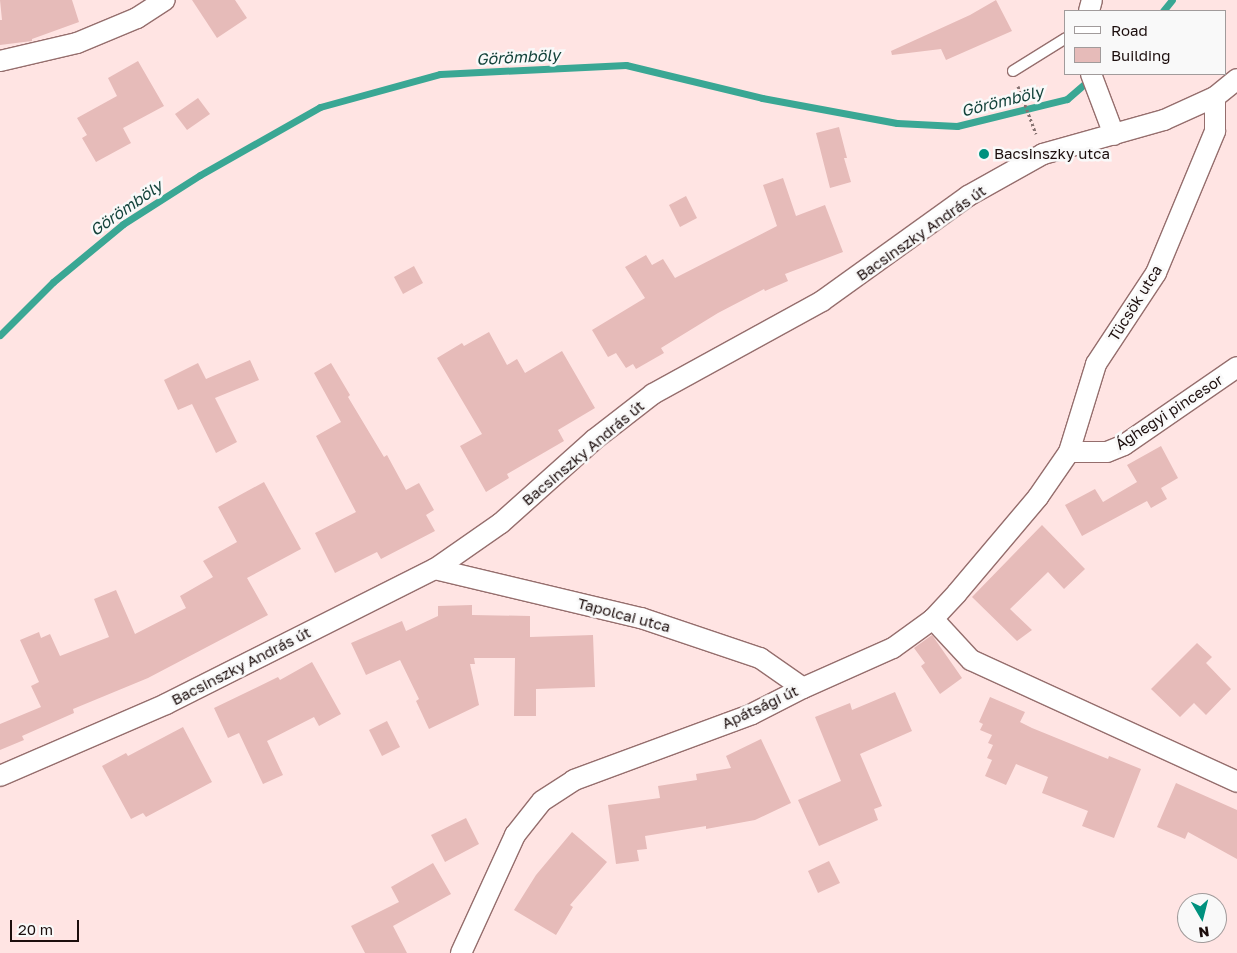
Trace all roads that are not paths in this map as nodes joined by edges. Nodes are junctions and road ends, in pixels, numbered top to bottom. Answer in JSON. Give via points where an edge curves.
{"nodes":[{"id":1,"x":165,"y":0,"type":"edge"},
{"id":2,"x":1064,"y":39,"type":"edge"},
{"id":3,"x":0,"y":61,"type":"edge"},
{"id":4,"x":1013,"y":71,"type":"road end"},
{"id":5,"x":1091,"y":75,"type":"edge"},
{"id":6,"x":1237,"y":79,"type":"edge"},
{"id":7,"x":1215,"y":96,"type":"junction"},
{"id":8,"x":1114,"y":135,"type":"junction"},
{"id":9,"x":1237,"y":367,"type":"edge"},
{"id":10,"x":1069,"y":452,"type":"junction"},
{"id":11,"x":435,"y":569,"type":"junction"},
{"id":12,"x":933,"y":619,"type":"junction"},
{"id":13,"x":803,"y":688,"type":"junction"},
{"id":14,"x":0,"y":776,"type":"edge"},
{"id":15,"x":1237,"y":782,"type":"edge"},
{"id":16,"x":461,"y":953,"type":"edge"}],
"edges":[{"from":1,"to":3,"type":"street","via":[[137,18],[77,43]]},
{"from":2,"to":4,"type":"lane"},
{"from":5,"to":8,"type":"street"},
{"from":6,"to":7,"type":"street","name":"Bacsinszky András út"},
{"from":7,"to":8,"type":"street","name":"Bacsinszky András út","via":[[1164,120]]},
{"from":7,"to":10,"type":"street","name":"Tücsök utca","via":[[1215,131],[1208,149],[1156,273],[1096,364]]},
{"from":8,"to":11,"type":"street","name":"Bacsinszky András út","via":[[1043,154],[968,196],[822,301],[653,394],[595,439],[501,524]]},
{"from":9,"to":10,"type":"street","name":"Ághegyi pincesor","via":[[1124,445],[1107,452]]},
{"from":10,"to":12,"type":"street","name":"Apátsági út","via":[[1038,497]]},
{"from":11,"to":13,"type":"street","name":"Tapolcai utca","via":[[641,618],[760,658]]},
{"from":11,"to":14,"type":"street","name":"Bacsinszky András út","via":[[166,704]]},
{"from":12,"to":13,"type":"street","name":"Apátsági út","via":[[893,648]]},
{"from":12,"to":15,"type":"street","via":[[971,660]]},
{"from":13,"to":16,"type":"street","name":"Apátsági út","via":[[752,714],[574,780],[542,801],[514,835]]}]}
